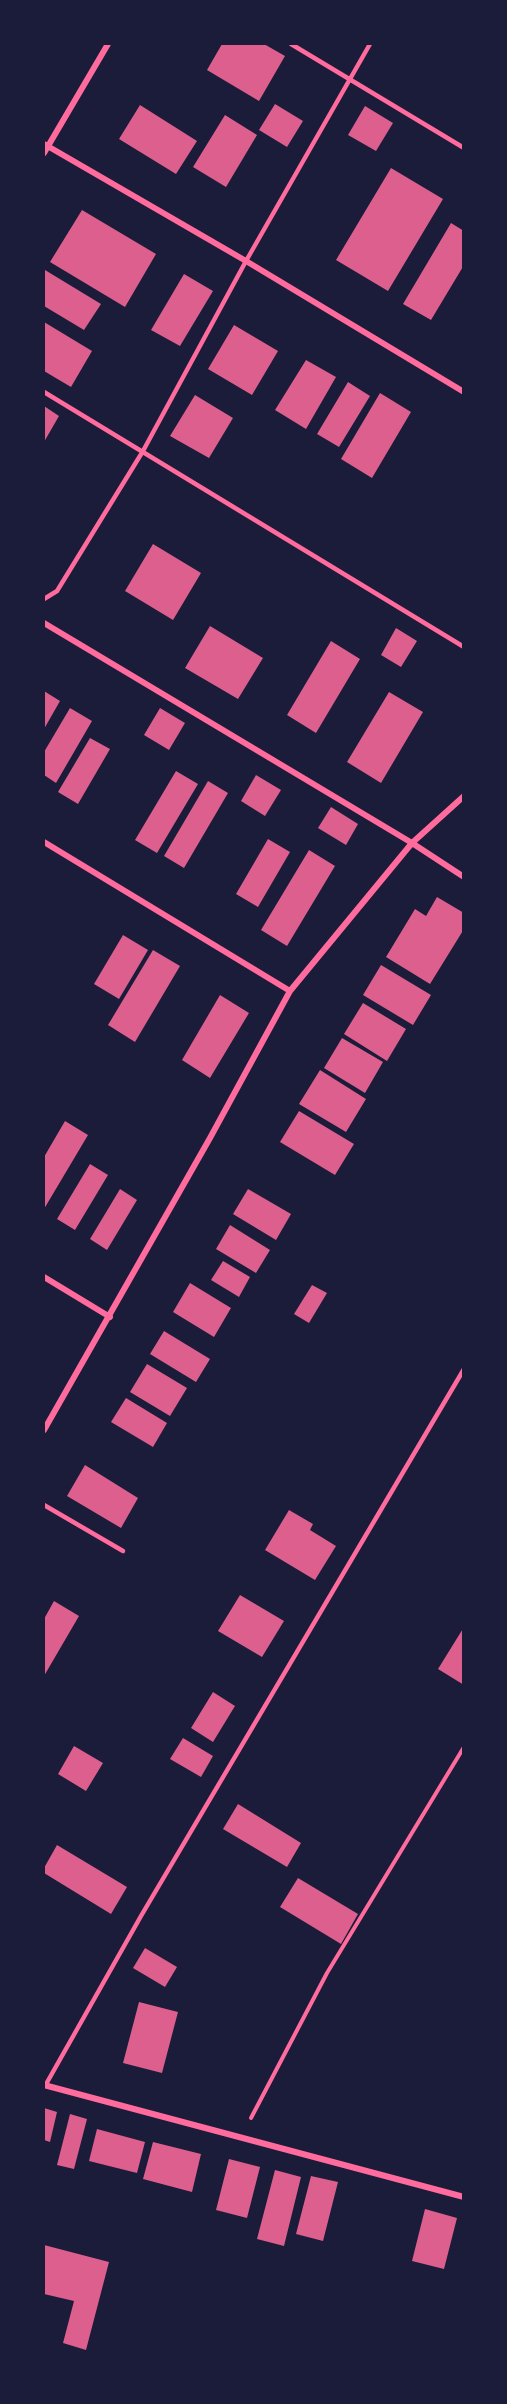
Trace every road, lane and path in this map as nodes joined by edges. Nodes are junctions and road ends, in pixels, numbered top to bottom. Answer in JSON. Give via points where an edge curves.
{"nodes":[{"id":1,"x":108,"y":44,"type":"edge"},
{"id":2,"x":291,"y":44,"type":"edge"},
{"id":3,"x":370,"y":44,"type":"edge"},
{"id":4,"x":350,"y":80,"type":"junction"},
{"id":5,"x":46,"y":145,"type":"edge"},
{"id":6,"x":464,"y":148,"type":"edge"},
{"id":7,"x":44,"y":153,"type":"edge"},
{"id":8,"x":246,"y":261,"type":"junction"},
{"id":9,"x":44,"y":392,"type":"edge"},
{"id":10,"x":464,"y":392,"type":"edge"},
{"id":11,"x":143,"y":451,"type":"junction"},
{"id":12,"x":44,"y":599,"type":"edge"},
{"id":13,"x":44,"y":623,"type":"edge"},
{"id":14,"x":464,"y":647,"type":"edge"},
{"id":15,"x":464,"y":796,"type":"edge"},
{"id":16,"x":44,"y":842,"type":"edge"},
{"id":17,"x":412,"y":843,"type":"junction"},
{"id":18,"x":464,"y":878,"type":"edge"},
{"id":19,"x":290,"y":992,"type":"junction"},
{"id":20,"x":44,"y":1277,"type":"edge"},
{"id":21,"x":110,"y":1317,"type":"junction"},
{"id":22,"x":464,"y":1369,"type":"edge"},
{"id":23,"x":44,"y":1430,"type":"edge"},
{"id":24,"x":44,"y":1505,"type":"edge"},
{"id":25,"x":123,"y":1551,"type":"dead end"},
{"id":26,"x":464,"y":1747,"type":"edge"},
{"id":27,"x":44,"y":2085,"type":"edge"},
{"id":28,"x":240,"y":2139,"type":"junction"},
{"id":29,"x":464,"y":2197,"type":"edge"}],
"edges":[{"from":1,"to":5,"type":"street"},
{"from":2,"to":4,"type":"lane"},
{"from":3,"to":4,"type":"lane"},
{"from":4,"to":6,"type":"lane"},
{"from":4,"to":8,"type":"lane"},
{"from":5,"to":7,"type":"street"},
{"from":5,"to":8,"type":"street"},
{"from":8,"to":10,"type":"street"},
{"from":8,"to":11,"type":"lane"},
{"from":9,"to":11,"type":"lane"},
{"from":11,"to":12,"type":"lane","via":[[57,591]]},
{"from":11,"to":14,"type":"lane"},
{"from":13,"to":17,"type":"street"},
{"from":15,"to":17,"type":"street"},
{"from":16,"to":19,"type":"street"},
{"from":17,"to":18,"type":"street"},
{"from":17,"to":19,"type":"street"},
{"from":19,"to":21,"type":"street"},
{"from":20,"to":21,"type":"street"},
{"from":21,"to":23,"type":"street"},
{"from":22,"to":27,"type":"lane"},
{"from":24,"to":25,"type":"lane"},
{"from":26,"to":28,"type":"path","via":[[327,1973]]},
{"from":27,"to":28,"type":"street"},
{"from":28,"to":29,"type":"street"}]}
